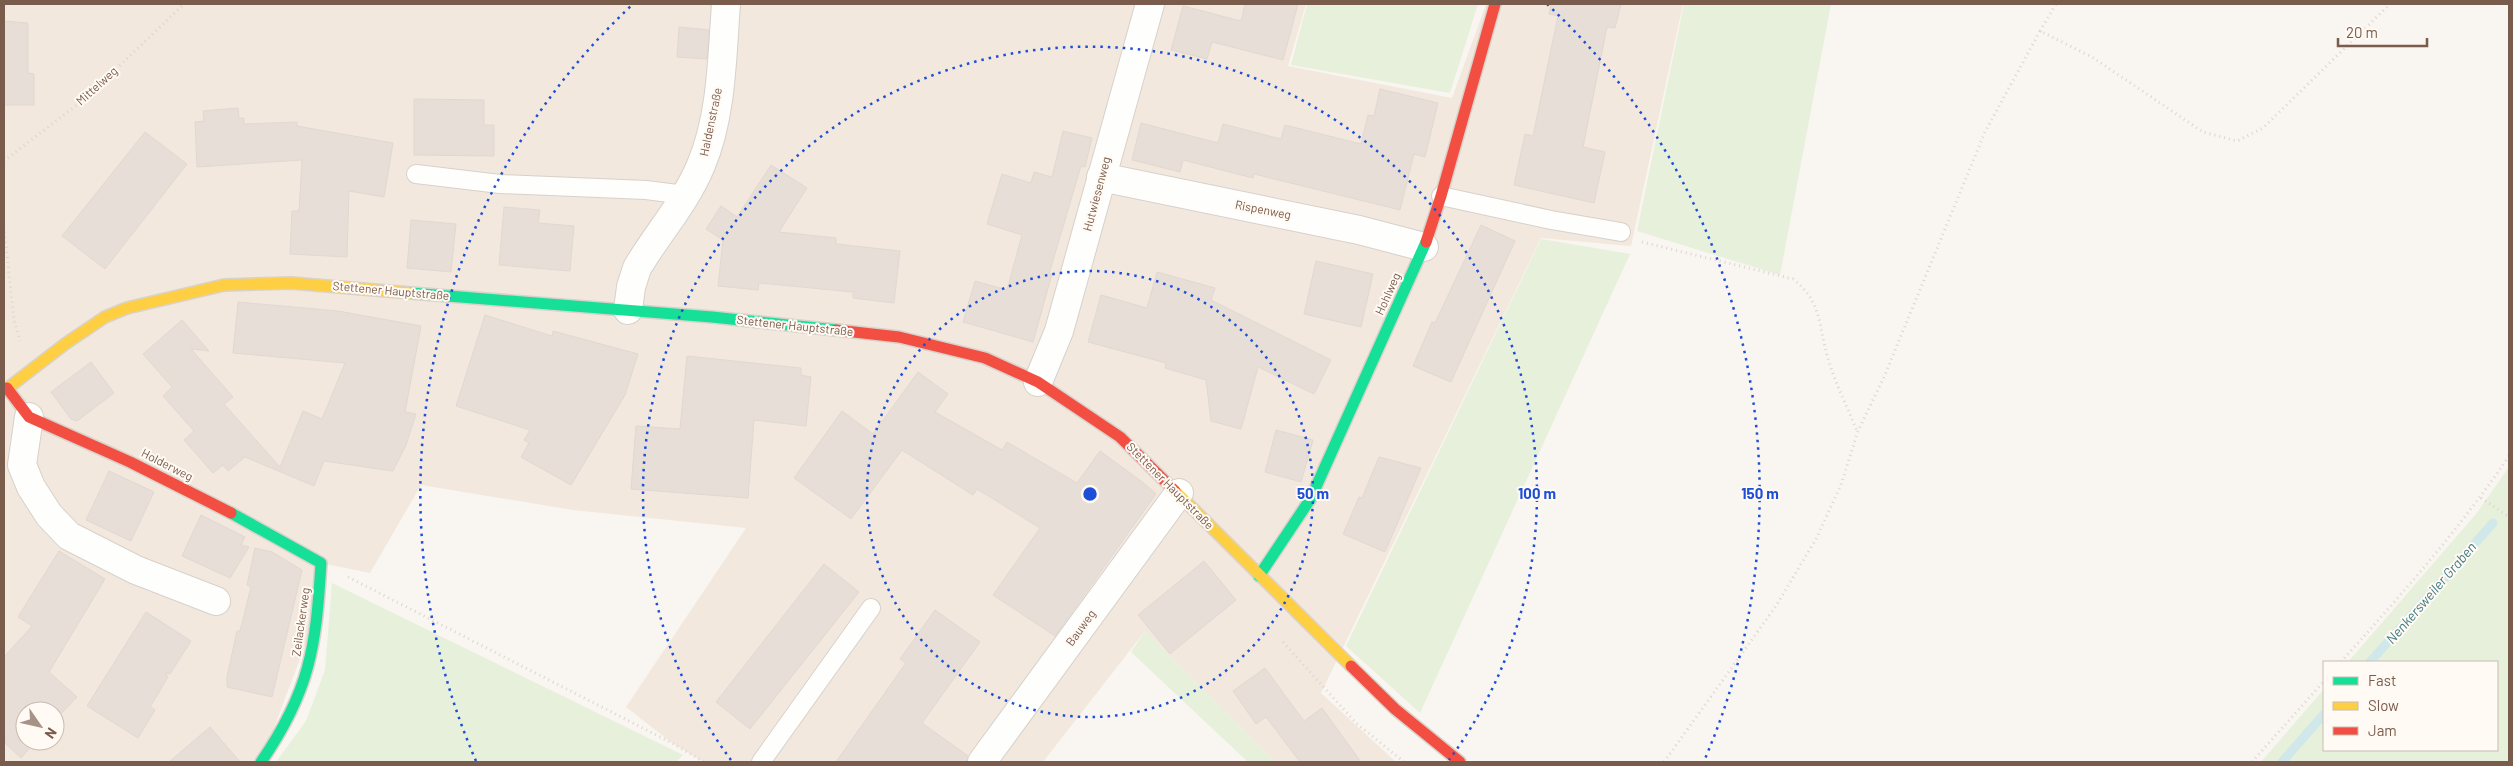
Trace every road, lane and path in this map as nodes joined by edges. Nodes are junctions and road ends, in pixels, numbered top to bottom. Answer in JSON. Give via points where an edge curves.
{"nodes":[{"id":1,"x":184,"y":4,"type":"edge"},
{"id":2,"x":726,"y":4,"type":"edge"},
{"id":3,"x":1150,"y":4,"type":"edge"},
{"id":4,"x":1495,"y":4,"type":"edge"},
{"id":5,"x":2056,"y":4,"type":"edge"},
{"id":6,"x":2390,"y":4,"type":"edge"},
{"id":7,"x":2040,"y":31,"type":"junction"},
{"id":8,"x":4,"y":161,"type":"edge"},
{"id":9,"x":416,"y":174,"type":"dead end"},
{"id":10,"x":1101,"y":178,"type":"junction"},
{"id":11,"x":685,"y":195,"type":"junction"},
{"id":12,"x":1441,"y":196,"type":"junction"},
{"id":13,"x":4,"y":227,"type":"edge"},
{"id":14,"x":1620,"y":232,"type":"joint"},
{"id":15,"x":1424,"y":247,"type":"junction"},
{"id":16,"x":628,"y":310,"type":"junction"},
{"id":17,"x":30,"y":370,"type":"junction"},
{"id":18,"x":1038,"y":382,"type":"junction"},
{"id":19,"x":5,"y":390,"type":"edge"},
{"id":20,"x":29,"y":417,"type":"junction"},
{"id":21,"x":1858,"y":431,"type":"junction"},
{"id":22,"x":2509,"y":456,"type":"edge"},
{"id":23,"x":1179,"y":493,"type":"junction"},
{"id":24,"x":2481,"y":498,"type":"junction"},
{"id":25,"x":2509,"y":517,"type":"edge"},
{"id":26,"x":321,"y":563,"type":"junction"},
{"id":27,"x":1259,"y":576,"type":"junction"},
{"id":28,"x":216,"y":601,"type":"dead end"},
{"id":29,"x":871,"y":608,"type":"dead end"},
{"id":30,"x":1279,"y":637,"type":"dead end"},
{"id":31,"x":2341,"y":661,"type":"edge"},
{"id":32,"x":2323,"y":682,"type":"edge"},
{"id":33,"x":261,"y":762,"type":"edge"},
{"id":34,"x":704,"y":762,"type":"edge"},
{"id":35,"x":761,"y":762,"type":"edge"},
{"id":36,"x":982,"y":762,"type":"edge"},
{"id":37,"x":1404,"y":762,"type":"edge"},
{"id":38,"x":1460,"y":762,"type":"edge"},
{"id":39,"x":1664,"y":762,"type":"edge"},
{"id":40,"x":2252,"y":762,"type":"edge"}],
"edges":[{"from":1,"to":8,"type":"path","name":"Mittelweg","via":[[87,97]]},
{"from":2,"to":11,"type":"street","name":"Haldenstraße","via":[[715,115],[702,165]]},
{"from":3,"to":10,"type":"street","name":"Hutwiesenweg"},
{"from":4,"to":12,"type":"street","name":"Hohlweg"},
{"from":5,"to":7,"type":"path"},
{"from":6,"to":7,"type":"path","via":[[2263,128],[2237,141],[2203,132],[2092,58]]},
{"from":7,"to":21,"type":"path","via":[[1985,132],[1884,377]]},
{"from":9,"to":11,"type":"lane","via":[[500,184],[646,190]]},
{"from":10,"to":15,"type":"street","name":"Rispenweg","via":[[1359,230]]},
{"from":10,"to":18,"type":"street","name":"Hutwiesenweg","via":[[1059,331]]},
{"from":11,"to":16,"type":"street","name":"Haldenstraße","via":[[637,268]]},
{"from":12,"to":14,"type":"lane"},
{"from":12,"to":15,"type":"street","name":"Hohlweg"},
{"from":13,"to":17,"type":"path","via":[[14,320]]},
{"from":14,"to":21,"type":"path","via":[[1643,243],[1794,279],[1806,290],[1817,308],[1827,356]]},
{"from":15,"to":27,"type":"street","name":"Hohlweg","via":[[1311,498]]},
{"from":16,"to":17,"type":"street","name":"Stettener Hauptstraße","via":[[291,282],[224,285],[127,308],[105,317]]},
{"from":16,"to":18,"type":"street","name":"Stettener Hauptstraße","via":[[899,336],[985,358]]},
{"from":17,"to":19,"type":"street","name":"Stettener Hauptstraße"},
{"from":18,"to":23,"type":"street","name":"Stettener Hauptstraße","via":[[1120,437]]},
{"from":19,"to":20,"type":"street","name":"Holderweg"},
{"from":20,"to":26,"type":"street","name":"Holderweg","via":[[130,462],[258,526]]},
{"from":20,"to":28,"type":"street","via":[[22,465],[31,487],[49,515],[69,536],[136,570]]},
{"from":21,"to":39,"type":"path","via":[[1841,485],[1816,539],[1776,606]]},
{"from":22,"to":24,"type":"path"},
{"from":23,"to":27,"type":"street","name":"Stettener Hauptstraße"},
{"from":23,"to":36,"type":"street","name":"Bauweg"},
{"from":24,"to":25,"type":"path"},
{"from":24,"to":31,"type":"path"},
{"from":26,"to":33,"type":"street","name":"Zeilackerweg","via":[[311,656],[296,701],[276,742]]},
{"from":26,"to":34,"type":"path"},
{"from":27,"to":38,"type":"street","name":"Stettener Hauptstraße","via":[[1395,709]]},
{"from":29,"to":35,"type":"lane"},
{"from":30,"to":37,"type":"path","via":[[1356,723]]},
{"from":32,"to":40,"type":"path"}]}
